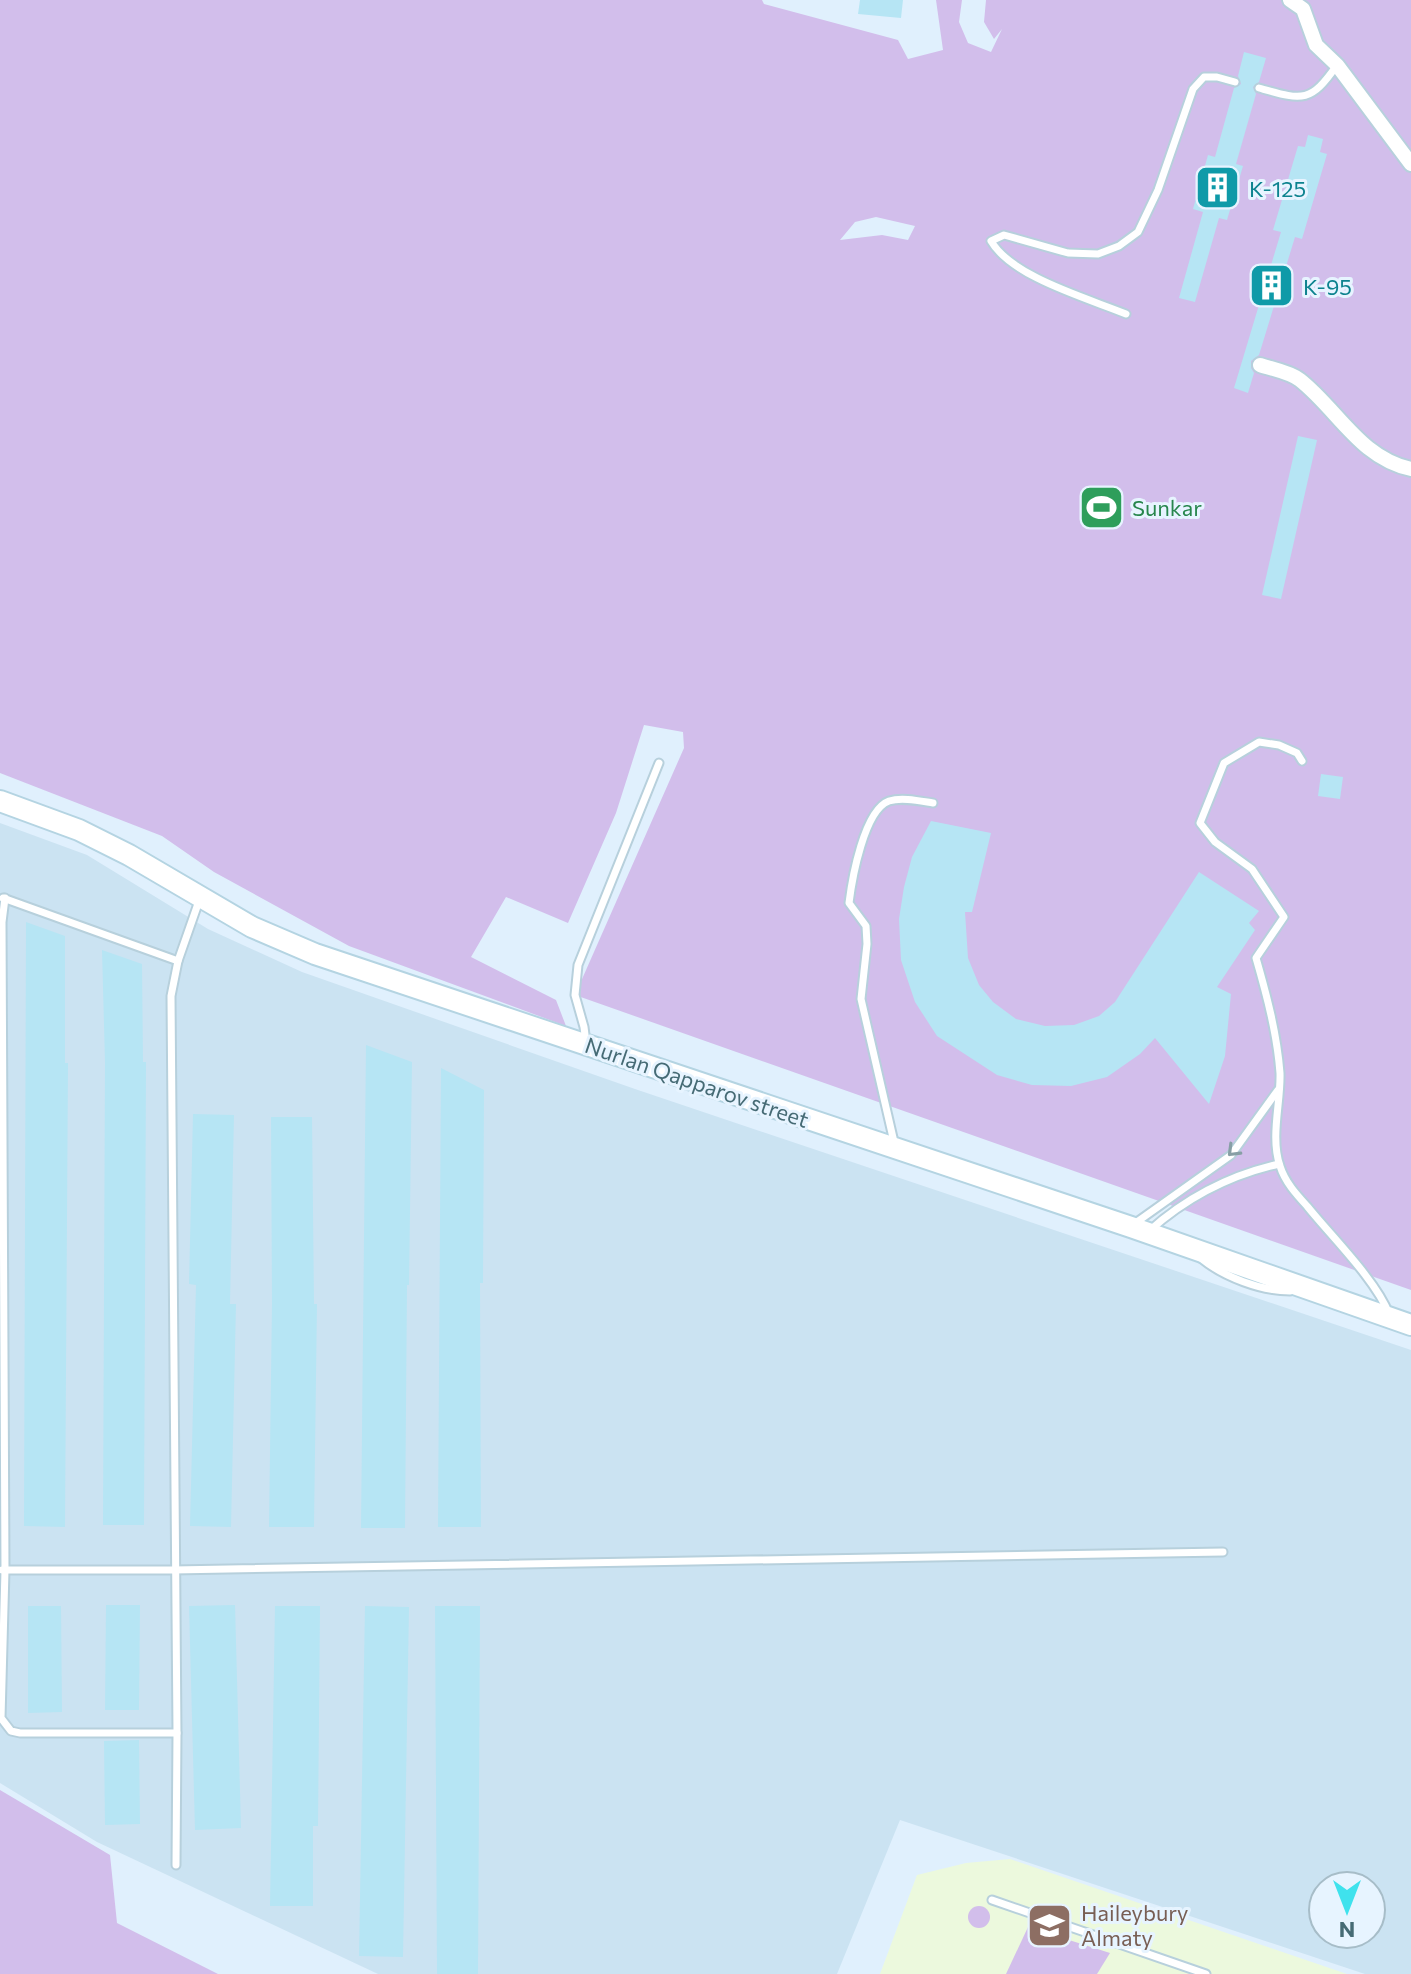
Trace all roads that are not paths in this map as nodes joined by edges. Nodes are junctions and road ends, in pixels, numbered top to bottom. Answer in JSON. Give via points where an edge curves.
{"nodes":[{"id":1,"x":1290,"y":0,"type":"edge"},
{"id":2,"x":1337,"y":65,"type":"junction"},
{"id":3,"x":1235,"y":82,"type":"dead end"},
{"id":4,"x":1259,"y":88,"type":"dead end"},
{"id":5,"x":1411,"y":164,"type":"edge"},
{"id":6,"x":1126,"y":314,"type":"dead end"},
{"id":7,"x":1260,"y":365,"type":"dead end"},
{"id":8,"x":1411,"y":469,"type":"edge"},
{"id":9,"x":1302,"y":761,"type":"dead end"},
{"id":10,"x":659,"y":763,"type":"dead end"},
{"id":11,"x":0,"y":801,"type":"edge"},
{"id":12,"x":933,"y":803,"type":"dead end"},
{"id":13,"x":201,"y":897,"type":"junction"},
{"id":14,"x":2,"y":898,"type":"edge"},
{"id":15,"x":178,"y":961,"type":"junction"},
{"id":16,"x":586,"y":1044,"type":"junction"},
{"id":17,"x":1279,"y":1089,"type":"junction"},
{"id":18,"x":895,"y":1149,"type":"junction"},
{"id":19,"x":1279,"y":1164,"type":"junction"},
{"id":20,"x":1139,"y":1229,"type":"junction"},
{"id":21,"x":1389,"y":1316,"type":"junction"},
{"id":22,"x":1411,"y":1325,"type":"edge"},
{"id":23,"x":1223,"y":1552,"type":"dead end"},
{"id":24,"x":2,"y":1570,"type":"edge"},
{"id":25,"x":173,"y":1570,"type":"junction"},
{"id":26,"x":177,"y":1733,"type":"junction"},
{"id":27,"x":176,"y":1865,"type":"dead end"},
{"id":28,"x":992,"y":1900,"type":"dead end"},
{"id":29,"x":1206,"y":1974,"type":"edge"}],
"edges":[{"from":1,"to":2,"type":"street","via":[[1303,9],[1316,45]]},
{"from":2,"to":4,"type":"lane","via":[[1320,89],[1301,97]]},
{"from":2,"to":5,"type":"street"},
{"from":3,"to":6,"type":"lane","via":[[1204,77],[1193,89],[1158,190],[1138,232],[1119,246],[1098,254],[1068,253],[1004,235],[991,241],[1019,270]]},
{"from":7,"to":8,"type":"street","via":[[1299,379],[1356,440]]},
{"from":9,"to":17,"type":"lane","via":[[1279,745],[1259,742],[1224,763],[1200,823],[1215,842],[1252,869],[1284,917],[1256,958],[1272,1016]]},
{"from":10,"to":16,"type":"lane","via":[[578,965],[575,995]]},
{"from":11,"to":13,"type":"street","name":"Nurlan Qapparov street","via":[[79,830]]},
{"from":12,"to":18,"type":"lane","via":[[894,799],[874,814],[849,903],[866,926],[861,999]]},
{"from":13,"to":15,"type":"lane"},
{"from":13,"to":16,"type":"street","name":"Nurlan Qapparov street","via":[[252,927],[315,954]]},
{"from":14,"to":15,"type":"lane"},
{"from":14,"to":24,"type":"lane"},
{"from":15,"to":25,"type":"lane","via":[[171,996]]},
{"from":16,"to":18,"type":"street","name":"Nurlan Qapparov street"},
{"from":17,"to":19,"type":"lane"},
{"from":17,"to":20,"type":"lane","one_way":true,"via":[[1231,1155]]},
{"from":18,"to":20,"type":"street","name":"Nurlan Qapparov street"},
{"from":19,"to":20,"type":"lane","via":[[1241,1173]]},
{"from":19,"to":21,"type":"lane","via":[[1289,1186],[1375,1289]]},
{"from":20,"to":21,"type":"street","name":"Nurlan Qapparov street"},
{"from":21,"to":22,"type":"street","name":"Nurlan Qapparov street"},
{"from":23,"to":25,"type":"lane"},
{"from":24,"to":25,"type":"lane"},
{"from":24,"to":26,"type":"lane","via":[[5,1726],[20,1733]]},
{"from":25,"to":26,"type":"lane"},
{"from":26,"to":27,"type":"lane"},
{"from":28,"to":29,"type":"lane"}]}
